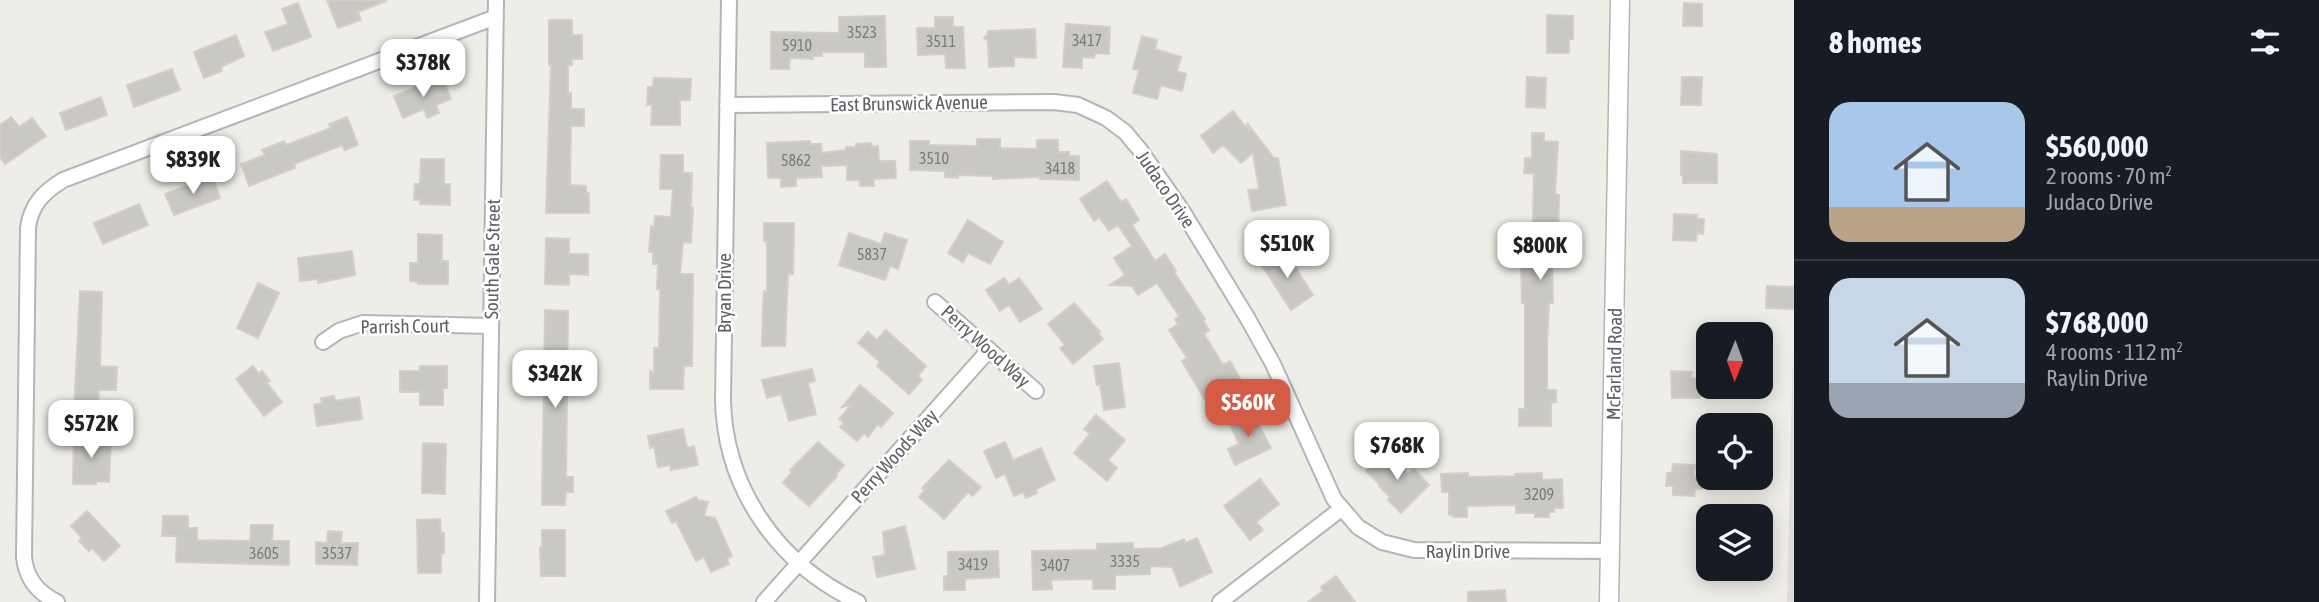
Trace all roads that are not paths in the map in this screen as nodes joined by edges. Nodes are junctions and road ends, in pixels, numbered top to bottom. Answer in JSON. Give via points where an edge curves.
{"nodes":[{"id":1,"x":496,"y":0,"type":"edge"},
{"id":2,"x":729,"y":0,"type":"edge"},
{"id":3,"x":1620,"y":0,"type":"edge"},
{"id":4,"x":495,"y":17,"type":"junction"},
{"id":5,"x":727,"y":105,"type":"junction"},
{"id":6,"x":1090,"y":109,"type":"joint"},
{"id":7,"x":935,"y":302,"type":"dead end"},
{"id":8,"x":491,"y":326,"type":"junction"},
{"id":9,"x":323,"y":342,"type":"dead end"},
{"id":10,"x":989,"y":350,"type":"junction"},
{"id":11,"x":1036,"y":391,"type":"dead end"},
{"id":12,"x":1340,"y":509,"type":"junction"},
{"id":13,"x":1610,"y":551,"type":"junction"},
{"id":14,"x":799,"y":562,"type":"junction"},
{"id":15,"x":57,"y":602,"type":"edge"},
{"id":16,"x":487,"y":602,"type":"edge"},
{"id":17,"x":764,"y":602,"type":"edge"},
{"id":18,"x":858,"y":602,"type":"edge"},
{"id":19,"x":1220,"y":602,"type":"edge"},
{"id":20,"x":1609,"y":602,"type":"edge"}],
"edges":[{"from":1,"to":4,"type":"street","name":"South Gale Street"},
{"from":2,"to":5,"type":"street","name":"Bryan Drive"},
{"from":3,"to":13,"type":"street","name":"McFarland Road"},
{"from":4,"to":8,"type":"street","name":"South Gale Street"},
{"from":4,"to":15,"type":"street","via":[[63,180],[37,203],[28,228],[23,557],[32,582]]},
{"from":5,"to":6,"type":"street","name":"East Brunswick Avenue","via":[[1054,102]]},
{"from":5,"to":14,"type":"street","name":"Bryan Drive","via":[[726,437],[738,480],[755,513]]},
{"from":6,"to":12,"type":"street","name":"Judaco Drive","via":[[1130,138],[1189,223],[1273,364]]},
{"from":7,"to":10,"type":"street","name":"Perry Wood Way"},
{"from":8,"to":9,"type":"street","name":"Parrish Court","via":[[363,323]]},
{"from":8,"to":16,"type":"street","name":"South Gale Street"},
{"from":10,"to":11,"type":"street","name":"Perry Wood Way"},
{"from":10,"to":14,"type":"street","name":"Perry Woods Way"},
{"from":12,"to":13,"type":"street","name":"Raylin Drive","via":[[1375,538],[1414,550]]},
{"from":12,"to":19,"type":"street"},
{"from":13,"to":20,"type":"street","name":"McFarland Road"},
{"from":14,"to":17,"type":"street","name":"Perry Woods Way"},
{"from":14,"to":18,"type":"street","name":"Bryan Drive"}]}
